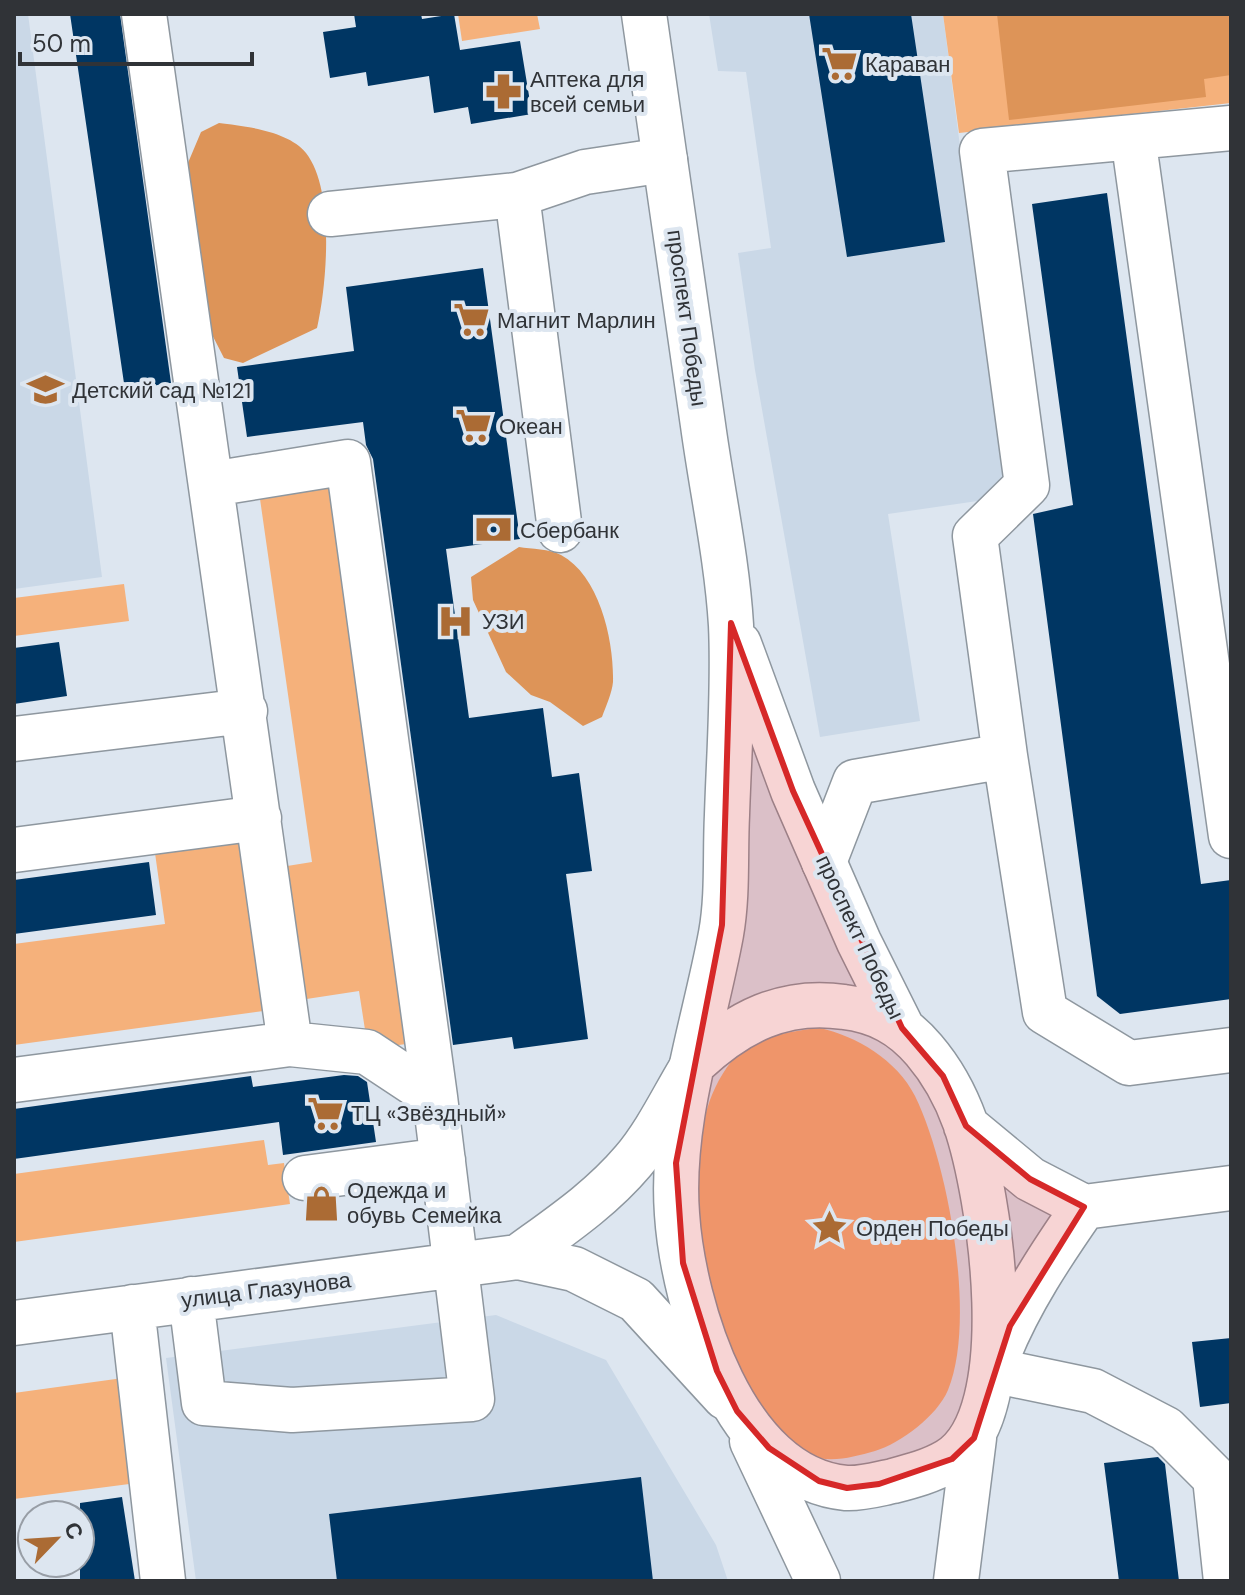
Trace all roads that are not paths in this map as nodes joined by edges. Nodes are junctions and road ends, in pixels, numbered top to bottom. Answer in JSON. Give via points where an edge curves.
{"nodes":[{"id":1,"x":144,"y":14,"type":"edge"},
{"id":2,"x":644,"y":14,"type":"edge"},
{"id":3,"x":1231,"y":128,"type":"edge"},
{"id":4,"x":1133,"y":137,"type":"junction"},
{"id":5,"x":665,"y":160,"type":"junction"},
{"id":6,"x":517,"y":195,"type":"junction"},
{"id":7,"x":330,"y":214,"type":"dead end"},
{"id":8,"x":212,"y":484,"type":"junction"},
{"id":9,"x":560,"y":530,"type":"dead end"},
{"id":10,"x":731,"y":623,"type":"junction"},
{"id":11,"x":245,"y":711,"type":"junction"},
{"id":12,"x":14,"y":739,"type":"edge"},
{"id":13,"x":1005,"y":756,"type":"junction"},
{"id":14,"x":259,"y":818,"type":"junction"},
{"id":15,"x":1231,"y":836,"type":"edge"},
{"id":16,"x":14,"y":850,"type":"edge"},
{"id":17,"x":824,"y":862,"type":"junction"},
{"id":18,"x":902,"y":1028,"type":"junction"},
{"id":19,"x":290,"y":1044,"type":"junction"},
{"id":20,"x":1231,"y":1050,"type":"edge"},
{"id":21,"x":695,"y":1062,"type":"junction"},
{"id":22,"x":14,"y":1080,"type":"edge"},
{"id":23,"x":435,"y":1097,"type":"junction"},
{"id":24,"x":966,"y":1126,"type":"junction"},
{"id":25,"x":443,"y":1160,"type":"junction"},
{"id":26,"x":305,"y":1178,"type":"dead end"},
{"id":27,"x":1231,"y":1188,"type":"edge"},
{"id":28,"x":1084,"y":1207,"type":"junction"},
{"id":29,"x":518,"y":1257,"type":"junction"},
{"id":30,"x":456,"y":1265,"type":"junction"},
{"id":31,"x":191,"y":1299,"type":"junction"},
{"id":32,"x":132,"y":1307,"type":"junction"},
{"id":33,"x":14,"y":1323,"type":"edge"},
{"id":34,"x":992,"y":1370,"type":"junction"},
{"id":35,"x":737,"y":1411,"type":"junction"},
{"id":36,"x":974,"y":1438,"type":"junction"},
{"id":37,"x":1223,"y":1477,"type":"edge"},
{"id":38,"x":163,"y":1581,"type":"edge"},
{"id":39,"x":818,"y":1581,"type":"edge"},
{"id":40,"x":956,"y":1581,"type":"edge"},
{"id":41,"x":1226,"y":1581,"type":"edge"}],
"edges":[{"from":1,"to":8,"type":"main road"},
{"from":2,"to":5,"type":"main road","name":"проспект Победы"},
{"from":3,"to":4,"type":"main road"},
{"from":4,"to":13,"type":"main road","via":[[982,151],[1027,485],[975,536]]},
{"from":4,"to":15,"type":"main road"},
{"from":5,"to":6,"type":"main road","via":[[585,172]]},
{"from":5,"to":10,"type":"main road","name":"проспект Победы"},
{"from":6,"to":7,"type":"main road"},
{"from":6,"to":9,"type":"main road"},
{"from":8,"to":11,"type":"main road"},
{"from":8,"to":23,"type":"main road","via":[[348,462]]},
{"from":10,"to":17,"type":"main road","name":"проспект Победы"},
{"from":10,"to":21,"type":"main road","name":"проспект Победы","via":[[722,925]]},
{"from":11,"to":12,"type":"main road"},
{"from":11,"to":14,"type":"main road"},
{"from":13,"to":17,"type":"main road","via":[[855,782]]},
{"from":13,"to":20,"type":"main road","via":[[1045,1012],[1129,1063]]},
{"from":14,"to":16,"type":"main road"},
{"from":14,"to":19,"type":"main road"},
{"from":17,"to":18,"type":"main road","name":"проспект Победы"},
{"from":18,"to":21,"type":"main road","via":[[861,1009],[809,1003],[783,1007],[735,1029]]},
{"from":18,"to":24,"type":"main road","via":[[943,1076]]},
{"from":19,"to":22,"type":"main road"},
{"from":19,"to":23,"type":"main road","via":[[367,1052]]},
{"from":21,"to":29,"type":"main road","name":"улица Глазунова","via":[[636,1158],[591,1204]]},
{"from":21,"to":35,"type":"main road","name":"проспект Победы","via":[[676,1163],[677,1216],[702,1334]]},
{"from":23,"to":25,"type":"main road"},
{"from":24,"to":28,"type":"main road","via":[[1030,1179]]},
{"from":24,"to":34,"type":"main road","via":[[990,1242]]},
{"from":25,"to":26,"type":"main road"},
{"from":25,"to":30,"type":"main road"},
{"from":27,"to":28,"type":"main road"},
{"from":28,"to":34,"type":"main road","via":[[1010,1326]]},
{"from":29,"to":30,"type":"main road","name":"улица Глазунова"},
{"from":29,"to":35,"type":"main road","name":"улица Глазунова","via":[[574,1269],[636,1300]]},
{"from":30,"to":31,"type":"main road","name":"улица Глазунова"},
{"from":30,"to":31,"type":"main road","via":[[472,1399],[292,1410],[204,1403]]},
{"from":31,"to":32,"type":"main road","name":"улица Глазунова"},
{"from":32,"to":33,"type":"main road","name":"улица Глазунова"},
{"from":32,"to":38,"type":"main road"},
{"from":34,"to":36,"type":"main road","via":[[987,1405]]},
{"from":34,"to":37,"type":"main road","via":[[1093,1391],[1166,1429]]},
{"from":35,"to":36,"type":"main road","via":[[788,1465],[847,1488],[918,1475],[952,1459]]},
{"from":35,"to":39,"type":"main road"},
{"from":36,"to":40,"type":"main road"},
{"from":37,"to":41,"type":"main road"}]}
